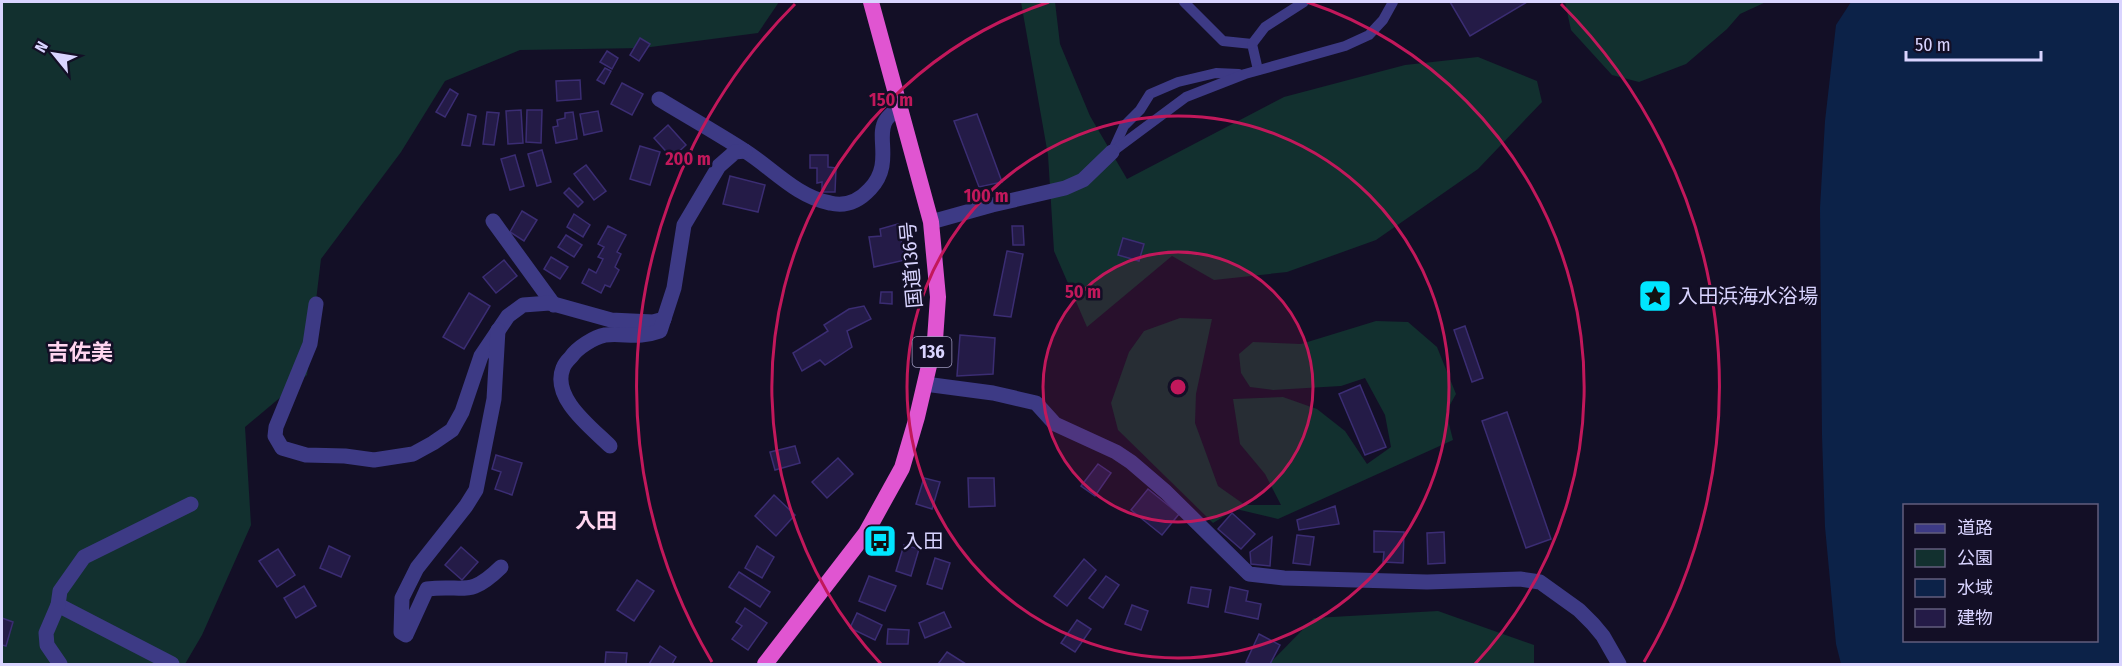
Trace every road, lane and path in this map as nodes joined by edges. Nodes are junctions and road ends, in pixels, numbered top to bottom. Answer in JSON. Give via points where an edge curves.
{"nodes":[{"id":1,"x":871,"y":2,"type":"edge"},
{"id":2,"x":1184,"y":2,"type":"edge"},
{"id":3,"x":1304,"y":2,"type":"edge"},
{"id":4,"x":1393,"y":2,"type":"edge"},
{"id":5,"x":1252,"y":44,"type":"junction"},
{"id":6,"x":1258,"y":70,"type":"junction"},
{"id":7,"x":1245,"y":74,"type":"junction"},
{"id":8,"x":659,"y":99,"type":"dead end"},
{"id":9,"x":899,"y":108,"type":"junction"},
{"id":10,"x":745,"y":151,"type":"junction"},
{"id":11,"x":1112,"y":152,"type":"junction"},
{"id":12,"x":493,"y":221,"type":"dead end"},
{"id":13,"x":931,"y":222,"type":"junction"},
{"id":14,"x":316,"y":304,"type":"dead end"},
{"id":15,"x":555,"y":305,"type":"junction"},
{"id":16,"x":664,"y":319,"type":"junction"},
{"id":17,"x":498,"y":330,"type":"junction"},
{"id":18,"x":925,"y":384,"type":"junction"},
{"id":19,"x":610,"y":446,"type":"dead end"},
{"id":20,"x":191,"y":504,"type":"dead end"},
{"id":21,"x":501,"y":567,"type":"dead end"},
{"id":22,"x":58,"y":605,"type":"junction"},
{"id":23,"x":60,"y":664,"type":"edge"},
{"id":24,"x":172,"y":664,"type":"edge"},
{"id":25,"x":765,"y":664,"type":"edge"},
{"id":26,"x":1619,"y":664,"type":"edge"}],
"edges":[{"from":1,"to":9,"type":"highway","name":"国道136号","number":"136"},
{"from":2,"to":5,"type":"lane","via":[[1223,41]]},
{"from":3,"to":5,"type":"lane","via":[[1265,27]]},
{"from":4,"to":6,"type":"lane","via":[[1369,35],[1345,46]]},
{"from":5,"to":6,"type":"lane"},
{"from":6,"to":7,"type":"lane"},
{"from":7,"to":11,"type":"lane","via":[[1186,97]]},
{"from":7,"to":11,"type":"lane","via":[[1216,73],[1150,94],[1124,126]]},
{"from":8,"to":10,"type":"street"},
{"from":9,"to":10,"type":"street","via":[[883,127],[884,164],[877,180],[849,205],[809,197]]},
{"from":9,"to":13,"type":"highway","name":"国道136号","number":"136"},
{"from":10,"to":16,"type":"street","via":[[735,152],[719,165],[684,225],[674,288]]},
{"from":11,"to":13,"type":"street","via":[[1083,180],[1065,188]]},
{"from":12,"to":15,"type":"street"},
{"from":13,"to":18,"type":"highway","name":"国道136号","number":"136","via":[[938,297],[935,340]]},
{"from":14,"to":17,"type":"street","via":[[310,344],[275,436],[282,448],[306,455],[374,460],[413,454],[433,443],[452,430],[481,356]]},
{"from":15,"to":16,"type":"street","via":[[611,320]]},
{"from":15,"to":17,"type":"street","via":[[522,305]]},
{"from":16,"to":19,"type":"street","via":[[660,331],[646,336],[604,335],[587,343],[574,352],[562,369],[565,399]]},
{"from":17,"to":21,"type":"street","via":[[494,399],[476,490],[417,568],[402,598],[401,633],[406,635],[411,628],[427,589],[467,590],[485,582]]},
{"from":18,"to":25,"type":"highway","name":"国道136号","number":"136","via":[[902,468],[866,533]]},
{"from":18,"to":26,"type":"street","via":[[993,393],[1036,404],[1055,424],[1131,462],[1249,574],[1427,582],[1540,582],[1593,624]]},
{"from":20,"to":22,"type":"street","via":[[84,557],[60,591]]},
{"from":22,"to":23,"type":"street","via":[[46,633],[47,645]]},
{"from":22,"to":24,"type":"street"}]}
